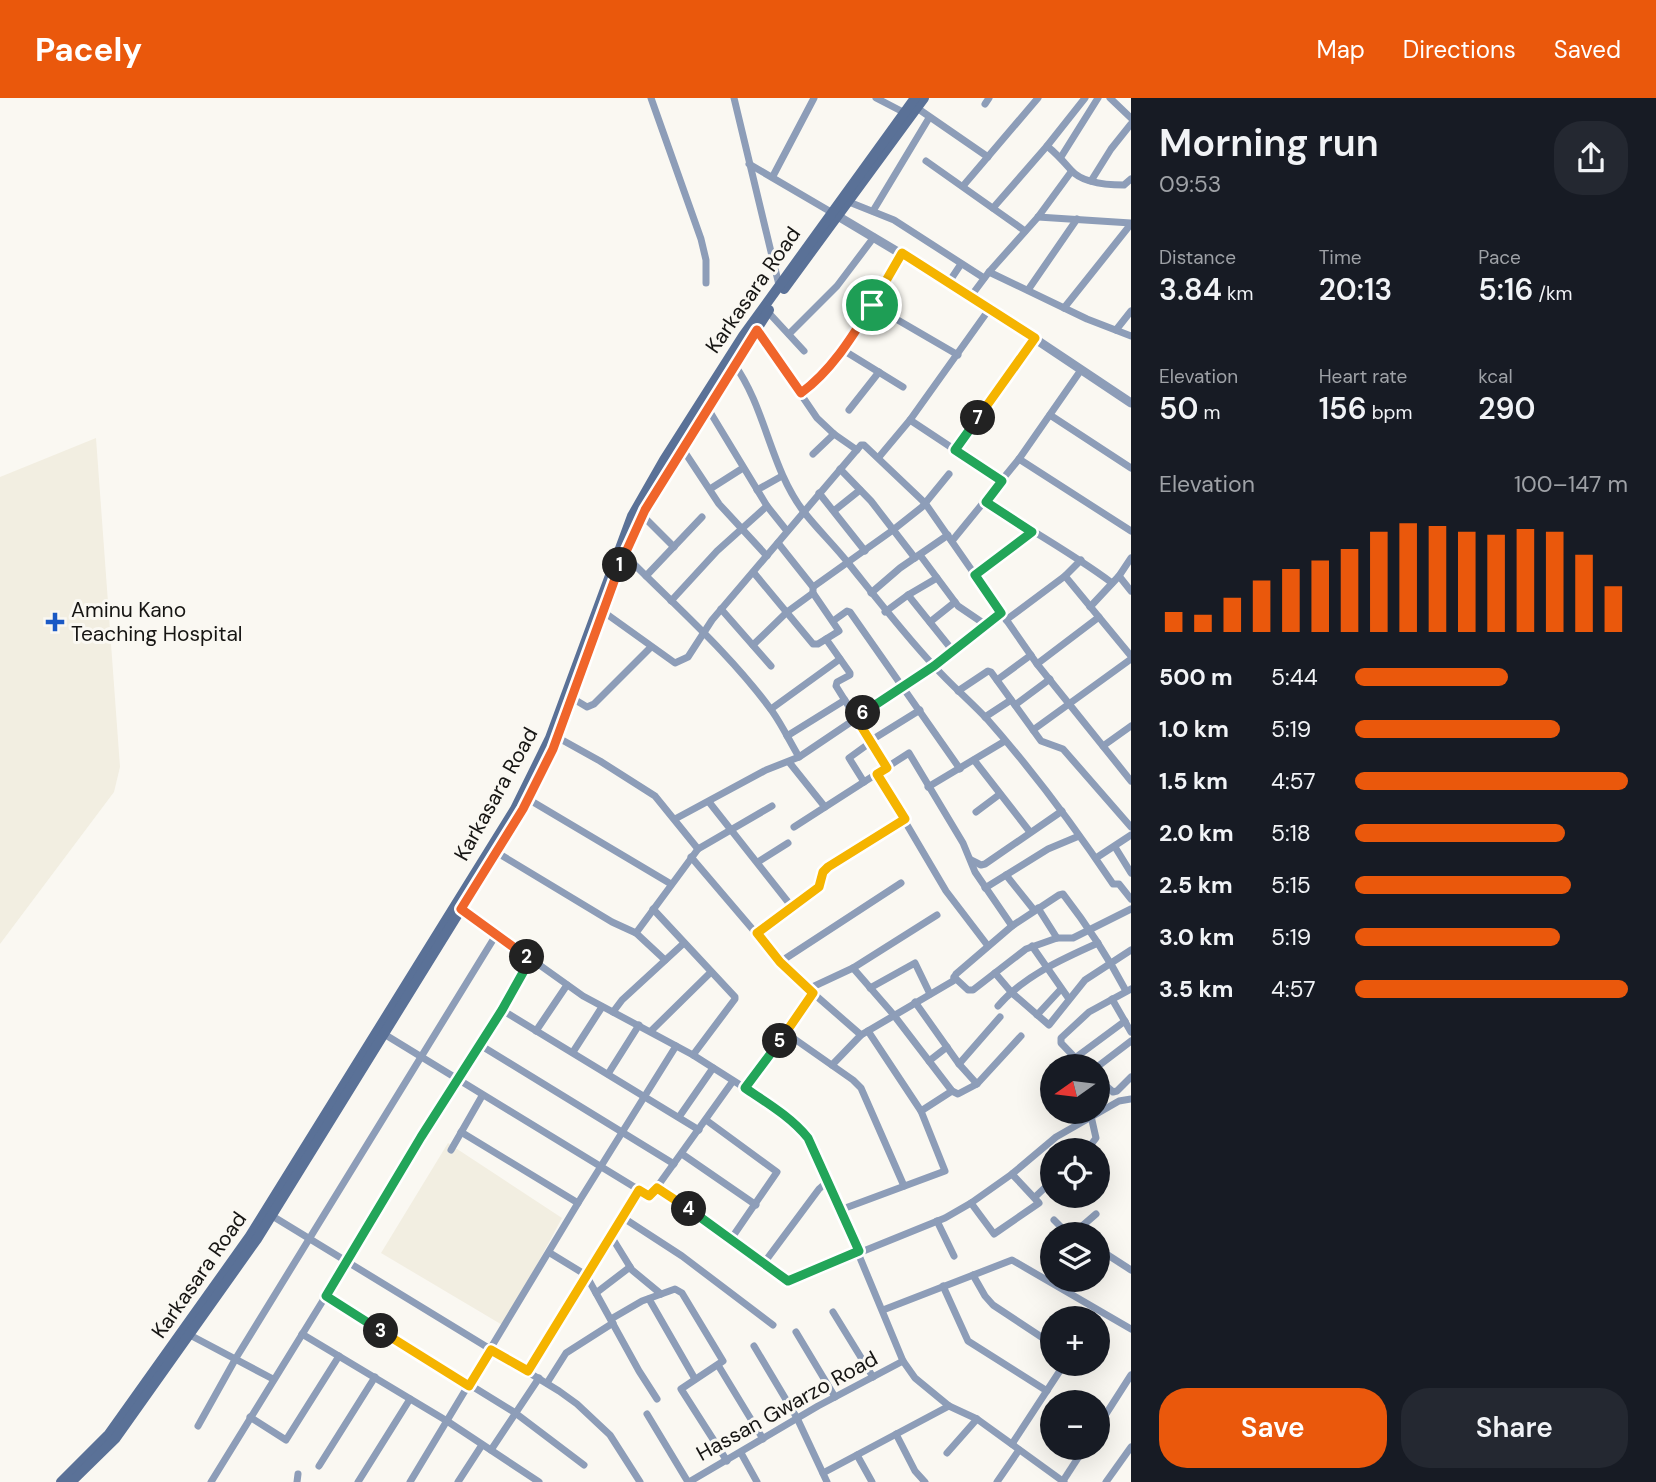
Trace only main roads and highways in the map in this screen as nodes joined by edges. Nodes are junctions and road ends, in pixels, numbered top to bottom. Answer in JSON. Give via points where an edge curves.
{"nodes":[{"id":1,"x":924,"y":98,"type":"edge"},
{"id":2,"x":916,"y":103,"type":"edge"},
{"id":3,"x":834,"y":214,"type":"junction"},
{"id":4,"x":607,"y":591,"type":"junction"},
{"id":5,"x":600,"y":610,"type":"junction"},
{"id":6,"x":554,"y":736,"type":"junction"},
{"id":7,"x":458,"y":907,"type":"junction"},
{"id":8,"x":269,"y":1214,"type":"junction"},
{"id":9,"x":187,"y":1334,"type":"junction"},
{"id":10,"x":61,"y":1482,"type":"edge"},
{"id":11,"x":71,"y":1482,"type":"edge"}],
"edges":[{"from":1,"to":2,"type":"main road","name":"Karkasara Road"},
{"from":2,"to":3,"type":"main road","name":"Karkasara Road"},
{"from":2,"to":3,"type":"main road","name":"Karkasara Road","via":[[849,202]]},
{"from":3,"to":4,"type":"main road","name":"Karkasara Road","via":[[682,448],[642,515]]},
{"from":3,"to":4,"type":"main road","name":"Karkasara Road","via":[[743,336],[664,460],[632,516]]},
{"from":4,"to":5,"type":"main road","name":"Karkasara Road"},
{"from":5,"to":6,"type":"main road","name":"Karkasara Road"},
{"from":5,"to":6,"type":"main road","name":"Karkasara Road","via":[[572,698]]},
{"from":6,"to":7,"type":"main road","name":"Karkasara Road"},
{"from":6,"to":7,"type":"main road","name":"Karkasara Road","via":[[528,799]]},
{"from":7,"to":8,"type":"main road","name":"Karkasara Road"},
{"from":7,"to":8,"type":"main road","name":"Karkasara Road","via":[[384,1034]]},
{"from":8,"to":9,"type":"main road","name":"Karkasara Road"},
{"from":9,"to":10,"type":"main road","name":"Karkasara Road","via":[[109,1434]]},
{"from":9,"to":11,"type":"main road","name":"Karkasara Road","via":[[110,1445]]}]}
